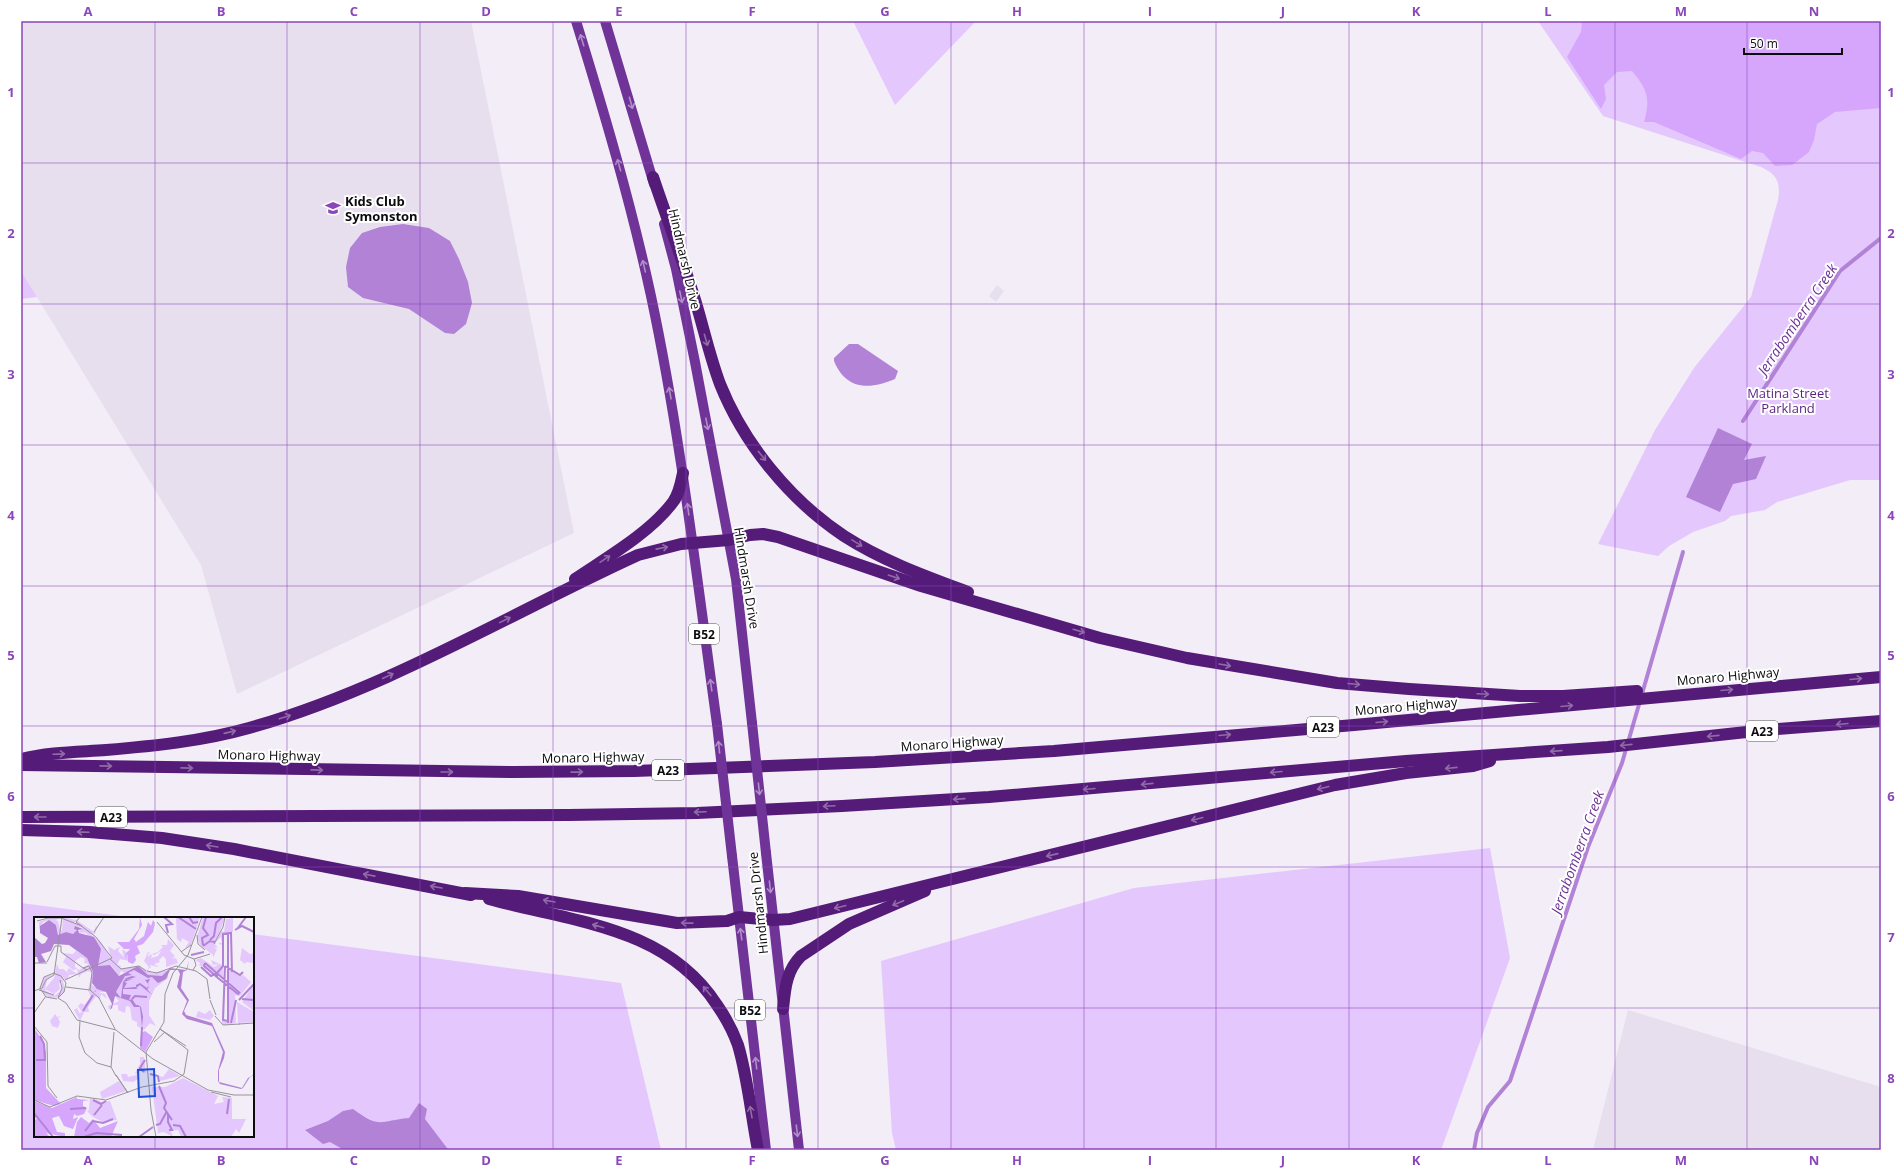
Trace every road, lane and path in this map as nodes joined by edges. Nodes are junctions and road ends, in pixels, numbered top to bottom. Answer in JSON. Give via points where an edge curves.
{"nodes":[{"id":1,"x":576,"y":21,"type":"edge"},
{"id":2,"x":605,"y":21,"type":"edge"},
{"id":3,"x":652,"y":177,"type":"junction"},
{"id":4,"x":683,"y":473,"type":"junction"},
{"id":5,"x":728,"y":540,"type":"junction"},
{"id":6,"x":694,"y":544,"type":"junction"},
{"id":7,"x":538,"y":604,"type":"junction"},
{"id":8,"x":1042,"y":620,"type":"junction"},
{"id":9,"x":1881,"y":677,"type":"edge"},
{"id":10,"x":1622,"y":696,"type":"junction"},
{"id":11,"x":1881,"y":721,"type":"edge"},
{"id":12,"x":1516,"y":754,"type":"junction"},
{"id":13,"x":21,"y":759,"type":"edge"},
{"id":14,"x":21,"y":765,"type":"edge"},
{"id":15,"x":21,"y":818,"type":"edge"},
{"id":16,"x":21,"y":830,"type":"edge"},
{"id":17,"x":959,"y":876,"type":"junction"},
{"id":18,"x":464,"y":893,"type":"junction"},
{"id":19,"x":739,"y":918,"type":"junction"},
{"id":20,"x":773,"y":920,"type":"junction"},
{"id":21,"x":783,"y":1009,"type":"junction"},
{"id":22,"x":758,"y":1150,"type":"edge"},
{"id":23,"x":766,"y":1150,"type":"edge"},
{"id":24,"x":799,"y":1150,"type":"edge"}],
"edges":[{"from":4,"to":1,"type":"main road","name":"Hindmarsh Drive","one_way":true,"via":[[651,296],[629,202]]},
{"from":2,"to":3,"type":"main road","name":"Hindmarsh Drive","one_way":true},
{"from":3,"to":5,"type":"main road","name":"Hindmarsh Drive","one_way":true,"via":[[676,269]]},
{"from":3,"to":8,"type":"highway","one_way":true,"via":[[696,302],[720,384],[748,437],[772,469],[817,515],[871,552]]},
{"from":6,"to":4,"type":"main road","name":"Hindmarsh Drive","one_way":true},
{"from":7,"to":4,"type":"highway","one_way":true,"via":[[640,533],[673,502]]},
{"from":5,"to":6,"type":"highway"},
{"from":5,"to":8,"type":"highway","one_way":true,"via":[[763,534],[778,537],[921,586]]},
{"from":5,"to":20,"type":"main road","name":"Hindmarsh Drive","number":"B52","one_way":true,"bridge":true,"via":[[743,635]]},
{"from":7,"to":6,"type":"highway","one_way":true,"via":[[638,555],[665,547]]},
{"from":19,"to":6,"type":"main road","name":"Hindmarsh Drive","number":"B52","one_way":true,"bridge":true},
{"from":13,"to":7,"type":"highway","one_way":true,"via":[[40,754],[178,743],[262,724],[352,692]]},
{"from":8,"to":10,"type":"highway","one_way":true,"via":[[1100,638],[1187,658],[1337,683],[1520,696]]},
{"from":10,"to":9,"type":"highway","name":"Monaro Highway","number":"A23","one_way":true,"via":[[1658,693],[1674,695]]},
{"from":14,"to":10,"type":"highway","name":"Monaro Highway","number":"A23","one_way":true,"via":[[514,772],[634,771],[859,763],[1054,751]]},
{"from":11,"to":12,"type":"highway","number":"A23","one_way":true},
{"from":12,"to":15,"type":"highway","number":"A23","one_way":true,"via":[[989,797],[697,813]]},
{"from":12,"to":17,"type":"highway","one_way":true,"via":[[1473,766],[1406,773],[1335,785]]},
{"from":18,"to":16,"type":"highway","one_way":true,"via":[[234,849],[162,838]]},
{"from":17,"to":20,"type":"highway","one_way":true,"via":[[798,918]]},
{"from":17,"to":21,"type":"highway","one_way":true,"via":[[849,924],[809,950],[795,962],[789,974]]},
{"from":19,"to":18,"type":"highway","one_way":true,"via":[[727,921],[677,923],[518,896]]},
{"from":22,"to":18,"type":"highway","one_way":true,"via":[[738,1045],[726,1018],[710,994],[687,969],[655,948],[614,930]]},
{"from":19,"to":20,"type":"highway"},
{"from":23,"to":19,"type":"main road","name":"Hindmarsh Drive","number":"B52","one_way":true},
{"from":20,"to":21,"type":"main road","name":"Hindmarsh Drive","number":"B52"},
{"from":21,"to":24,"type":"main road","name":"Hindmarsh Drive","number":"B52","one_way":true}]}
